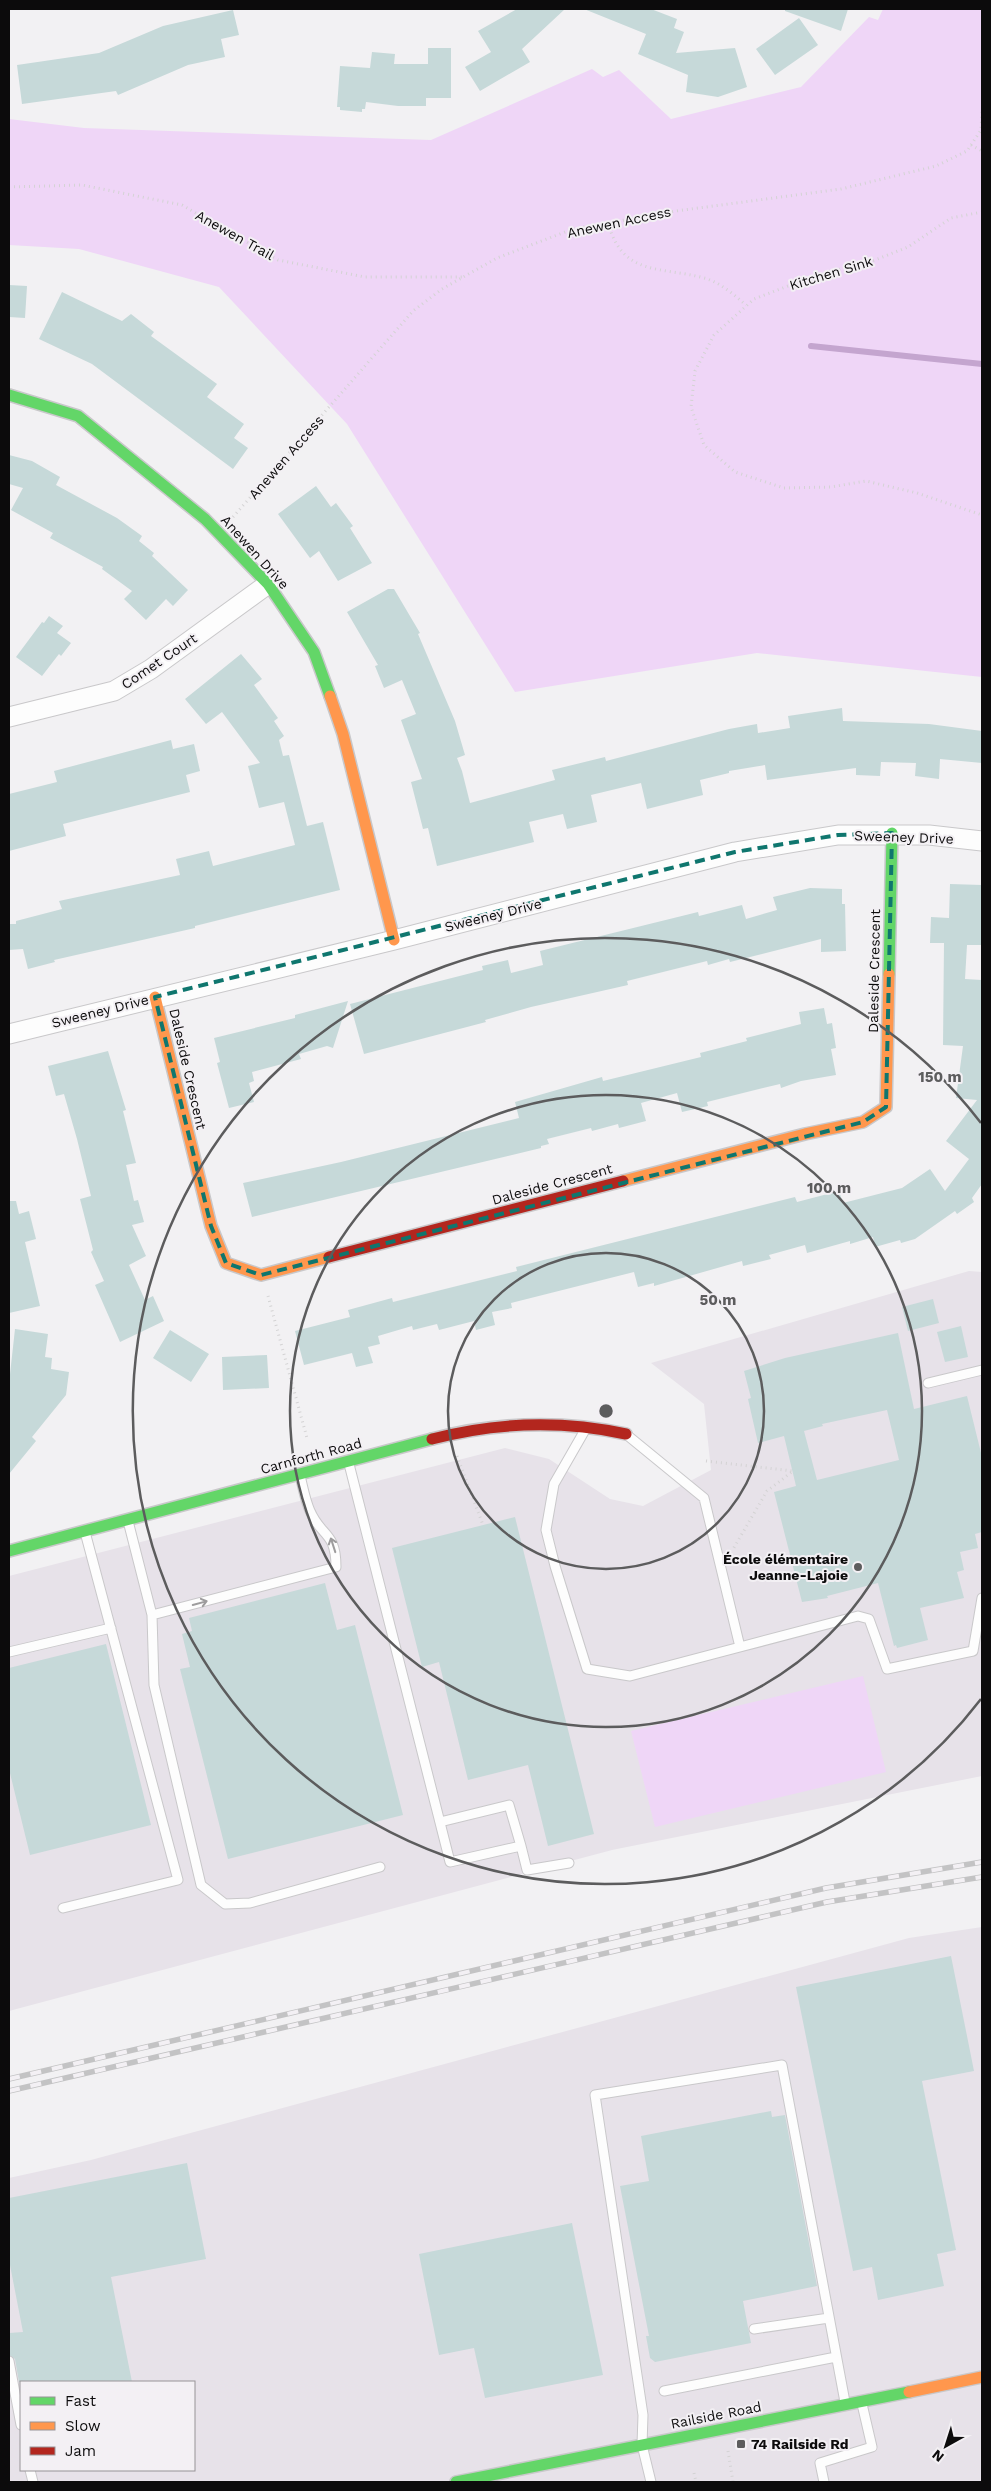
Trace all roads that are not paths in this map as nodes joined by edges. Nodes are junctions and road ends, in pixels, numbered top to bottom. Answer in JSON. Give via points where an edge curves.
{"nodes":[{"id":1,"x":9,"y":395,"type":"edge"},
{"id":2,"x":268,"y":584,"type":"junction"},
{"id":3,"x":9,"y":717,"type":"edge"},
{"id":4,"x":892,"y":833,"type":"junction"},
{"id":5,"x":982,"y":841,"type":"edge"},
{"id":6,"x":394,"y":940,"type":"junction"},
{"id":7,"x":155,"y":997,"type":"junction"},
{"id":8,"x":9,"y":1034,"type":"edge"},
{"id":9,"x":982,"y":1370,"type":"edge"},
{"id":10,"x":928,"y":1383,"type":"dead end"},
{"id":11,"x":588,"y":1426,"type":"junction"},
{"id":12,"x":626,"y":1434,"type":"joint"},
{"id":13,"x":349,"y":1462,"type":"junction"},
{"id":14,"x":300,"y":1475,"type":"junction"},
{"id":15,"x":128,"y":1520,"type":"junction"},
{"id":16,"x":85,"y":1532,"type":"junction"},
{"id":17,"x":9,"y":1551,"type":"edge"},
{"id":18,"x":982,"y":1598,"type":"edge"},
{"id":19,"x":152,"y":1615,"type":"junction"},
{"id":20,"x":110,"y":1628,"type":"junction"},
{"id":21,"x":740,"y":1648,"type":"junction"},
{"id":22,"x":9,"y":1652,"type":"edge"},
{"id":23,"x":440,"y":1822,"type":"junction"},
{"id":24,"x":521,"y":1846,"type":"junction"},
{"id":25,"x":569,"y":1863,"type":"dead end"},
{"id":26,"x":380,"y":1867,"type":"dead end"},
{"id":27,"x":63,"y":1908,"type":"dead end"},
{"id":28,"x":829,"y":2318,"type":"junction"},
{"id":29,"x":754,"y":2329,"type":"dead end"},
{"id":30,"x":836,"y":2357,"type":"junction"},
{"id":31,"x":9,"y":2361,"type":"edge"},
{"id":32,"x":982,"y":2377,"type":"edge"},
{"id":33,"x":664,"y":2391,"type":"dead end"},
{"id":34,"x":861,"y":2401,"type":"junction"},
{"id":35,"x":846,"y":2404,"type":"junction"},
{"id":36,"x":20,"y":2420,"type":"edge"},
{"id":37,"x":642,"y":2445,"type":"junction"},
{"id":38,"x":456,"y":2482,"type":"edge"},
{"id":39,"x":651,"y":2482,"type":"edge"},
{"id":40,"x":824,"y":2482,"type":"edge"}],
"edges":[{"from":1,"to":2,"type":"street","name":"Anewen Drive","via":[[78,416],[205,519]]},
{"from":2,"to":3,"type":"street","name":"Comet Court","via":[[151,669],[114,691]]},
{"from":2,"to":6,"type":"street","name":"Anewen Drive","via":[[314,652],[343,734]]},
{"from":4,"to":5,"type":"street","name":"Sweeney Drive"},
{"from":4,"to":6,"type":"street","name":"Sweeney Drive","via":[[838,835],[735,852]]},
{"from":4,"to":7,"type":"street","name":"Daleside Crescent","via":[[886,1107],[863,1122],[805,1134],[261,1275],[226,1263],[211,1226]]},
{"from":6,"to":7,"type":"street","name":"Sweeney Drive"},
{"from":7,"to":8,"type":"street","name":"Sweeney Drive"},
{"from":9,"to":10,"type":"lane"},
{"from":11,"to":12,"type":"street","name":"Carnforth Road"},
{"from":11,"to":13,"type":"street","name":"Carnforth Road","via":[[536,1423],[448,1435]]},
{"from":11,"to":21,"type":"lane","via":[[554,1484],[546,1530],[587,1669],[630,1676]]},
{"from":12,"to":21,"type":"lane","via":[[704,1498]]},
{"from":13,"to":14,"type":"street","name":"Carnforth Road"},
{"from":13,"to":23,"type":"lane"},
{"from":14,"to":15,"type":"street","name":"Carnforth Road"},
{"from":19,"to":14,"type":"lane","one_way":true,"via":[[336,1567],[336,1552],[330,1536],[317,1524],[309,1510]]},
{"from":15,"to":16,"type":"street","name":"Carnforth Road"},
{"from":15,"to":19,"type":"lane"},
{"from":16,"to":17,"type":"street","name":"Carnforth Road"},
{"from":16,"to":20,"type":"lane"},
{"from":18,"to":21,"type":"lane","via":[[973,1651],[886,1670],[869,1620],[858,1616]]},
{"from":19,"to":26,"type":"lane","via":[[154,1685],[201,1885],[225,1904],[250,1903]]},
{"from":20,"to":22,"type":"lane"},
{"from":20,"to":27,"type":"lane","via":[[178,1880]]},
{"from":23,"to":24,"type":"lane","via":[[509,1805]]},
{"from":23,"to":24,"type":"lane","via":[[450,1862]]},
{"from":24,"to":25,"type":"lane","via":[[527,1870]]},
{"from":28,"to":29,"type":"lane"},
{"from":28,"to":30,"type":"lane"},
{"from":28,"to":37,"type":"lane","via":[[782,2065],[595,2095],[643,2415]]},
{"from":30,"to":33,"type":"lane"},
{"from":30,"to":35,"type":"lane"},
{"from":31,"to":36,"type":"lane"},
{"from":32,"to":34,"type":"street","name":"Railside Road"},
{"from":34,"to":35,"type":"street","name":"Railside Road"},
{"from":34,"to":40,"type":"lane","via":[[872,2447],[820,2463]]},
{"from":35,"to":37,"type":"street","name":"Railside Road"},
{"from":37,"to":38,"type":"street","name":"Railside Road"},
{"from":37,"to":39,"type":"lane"}]}
